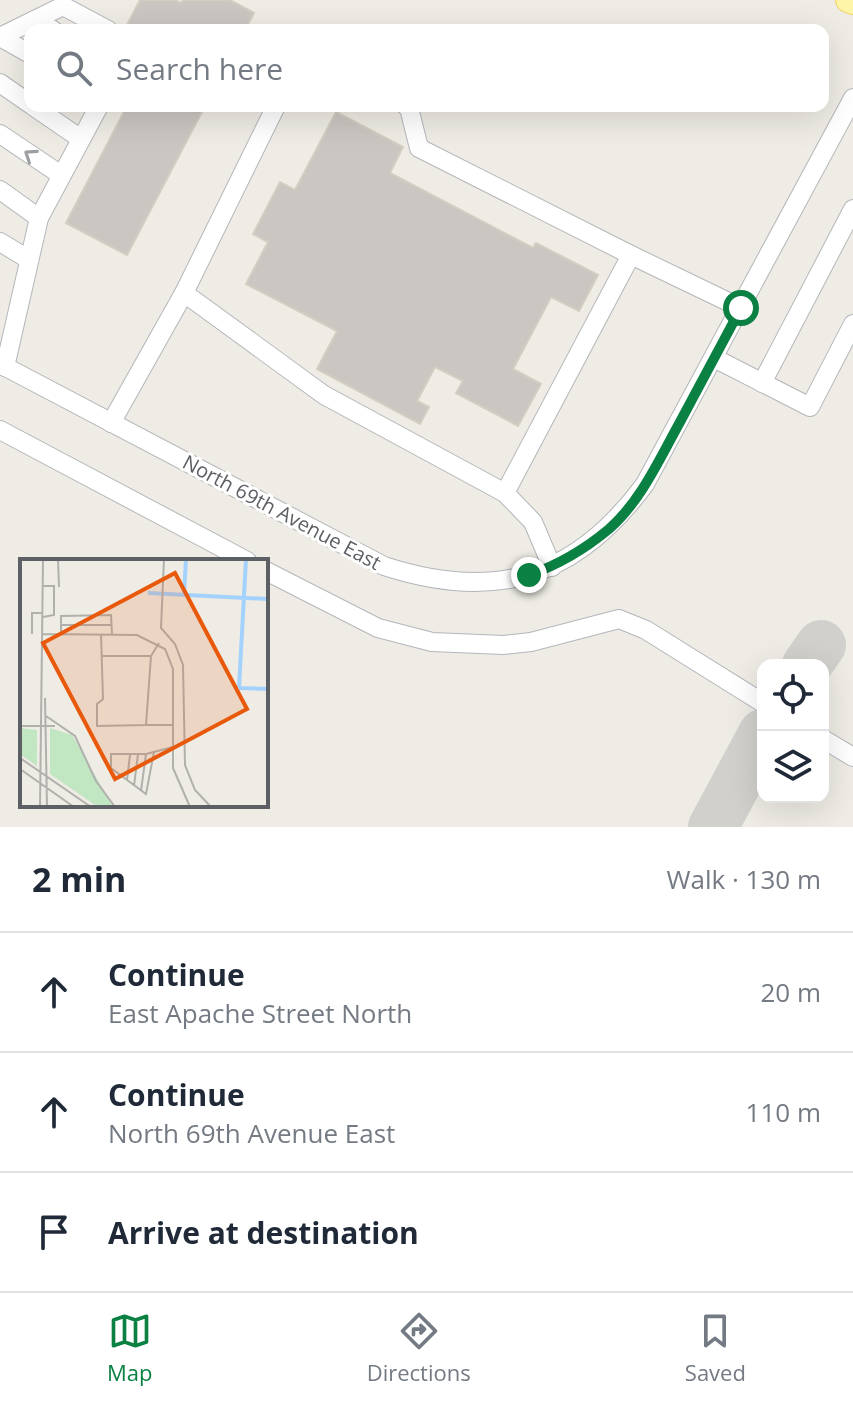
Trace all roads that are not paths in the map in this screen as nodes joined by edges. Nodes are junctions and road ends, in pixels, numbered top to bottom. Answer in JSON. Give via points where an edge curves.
{"nodes":[{"id":1,"x":35,"y":20,"type":"junction"},
{"id":2,"x":27,"y":24,"type":"edge"},
{"id":3,"x":42,"y":24,"type":"edge"},
{"id":4,"x":97,"y":24,"type":"edge"},
{"id":5,"x":24,"y":25,"type":"edge"},
{"id":6,"x":0,"y":37,"type":"edge"},
{"id":7,"x":24,"y":51,"type":"edge"},
{"id":8,"x":0,"y":83,"type":"edge"},
{"id":9,"x":24,"y":100,"type":"edge"},
{"id":10,"x":851,"y":109,"type":"edge"},
{"id":11,"x":42,"y":112,"type":"edge"},
{"id":12,"x":96,"y":112,"type":"edge"},
{"id":13,"x":273,"y":112,"type":"edge"},
{"id":14,"x":410,"y":112,"type":"edge"},
{"id":15,"x":0,"y":134,"type":"edge"},
{"id":16,"x":81,"y":139,"type":"junction"},
{"id":17,"x":61,"y":175,"type":"junction"},
{"id":18,"x":0,"y":190,"type":"edge"},
{"id":19,"x":853,"y":209,"type":"edge"},
{"id":20,"x":39,"y":218,"type":"junction"},
{"id":21,"x":0,"y":242,"type":"edge"},
{"id":22,"x":631,"y":255,"type":"junction"},
{"id":23,"x":28,"y":259,"type":"junction"},
{"id":24,"x":184,"y":293,"type":"junction"},
{"id":25,"x":741,"y":308,"type":"junction"},
{"id":26,"x":853,"y":324,"type":"edge"},
{"id":27,"x":714,"y":358,"type":"junction"},
{"id":28,"x":3,"y":366,"type":"edge"},
{"id":29,"x":762,"y":383,"type":"junction"},
{"id":30,"x":111,"y":423,"type":"junction"},
{"id":31,"x":0,"y":430,"type":"edge"},
{"id":32,"x":505,"y":493,"type":"junction"},
{"id":33,"x":243,"y":559,"type":"edge"},
{"id":34,"x":552,"y":567,"type":"junction"},
{"id":35,"x":268,"y":572,"type":"edge"},
{"id":36,"x":757,"y":699,"type":"edge"},
{"id":37,"x":829,"y":743,"type":"edge"},
{"id":38,"x":853,"y":757,"type":"edge"}],
"edges":[{"from":1,"to":2,"type":"street"},
{"from":1,"to":3,"type":"street"},
{"from":1,"to":4,"type":"street","via":[[63,6]]},
{"from":5,"to":6,"type":"street"},
{"from":6,"to":7,"type":"street"},
{"from":8,"to":9,"type":"street"},
{"from":10,"to":25,"type":"street","name":"North 69th Avenue East"},
{"from":11,"to":16,"type":"street"},
{"from":12,"to":16,"type":"street"},
{"from":13,"to":24,"type":"street"},
{"from":14,"to":22,"type":"street","via":[[419,148]]},
{"from":17,"to":15,"type":"street","one_way":true},
{"from":16,"to":17,"type":"street"},
{"from":17,"to":20,"type":"street"},
{"from":18,"to":20,"type":"street"},
{"from":19,"to":29,"type":"street"},
{"from":20,"to":23,"type":"street"},
{"from":21,"to":23,"type":"street"},
{"from":22,"to":25,"type":"street"},
{"from":22,"to":32,"type":"street"},
{"from":23,"to":28,"type":"street"},
{"from":24,"to":30,"type":"street"},
{"from":24,"to":32,"type":"street","via":[[324,395]]},
{"from":25,"to":27,"type":"street","name":"North 69th Avenue East"},
{"from":26,"to":29,"type":"street","via":[[810,407]]},
{"from":27,"to":29,"type":"street"},
{"from":27,"to":34,"type":"street","name":"North 69th Avenue East","via":[[625,512]]},
{"from":28,"to":30,"type":"street","name":"North 69th Avenue East"},
{"from":30,"to":34,"type":"street","name":"North 69th Avenue East","via":[[398,571],[472,583],[502,582]]},
{"from":31,"to":33,"type":"street"},
{"from":32,"to":34,"type":"street","via":[[533,522]]},
{"from":35,"to":36,"type":"street","via":[[378,628],[432,642],[531,642],[619,619],[646,630]]},
{"from":37,"to":38,"type":"street"}]}
